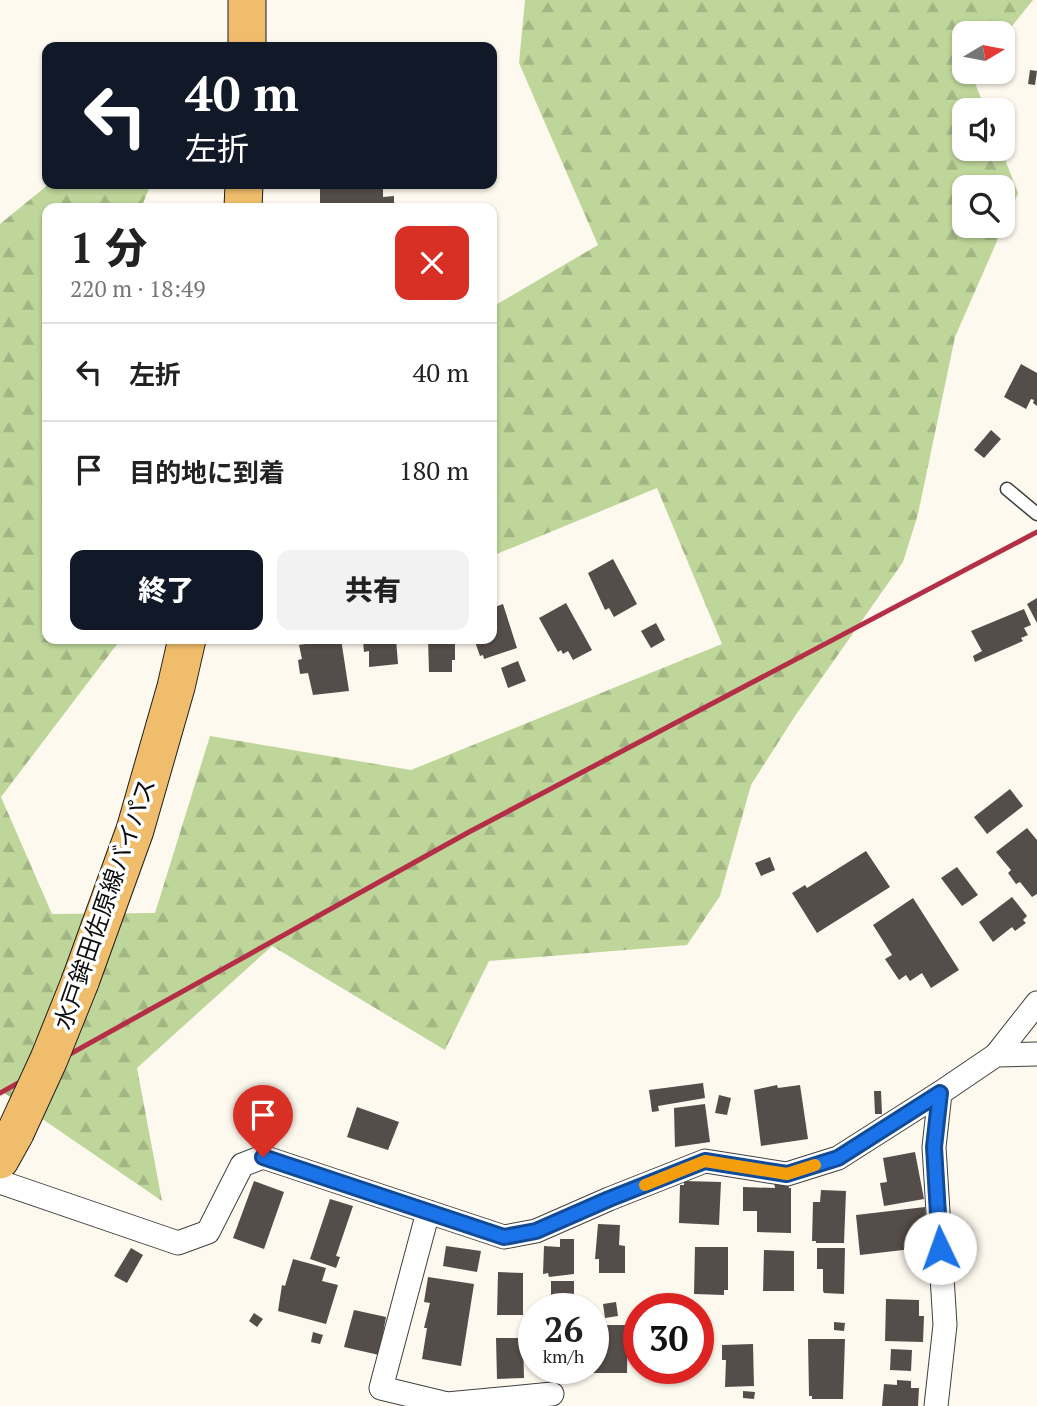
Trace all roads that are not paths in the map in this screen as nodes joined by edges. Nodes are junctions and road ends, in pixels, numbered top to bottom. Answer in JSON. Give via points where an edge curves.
{"nodes":[{"id":1,"x":247,"y":0,"type":"edge"},
{"id":2,"x":247,"y":42,"type":"edge"},
{"id":3,"x":1007,"y":489,"type":"dead end"},
{"id":4,"x":1037,"y":514,"type":"edge"},
{"id":5,"x":186,"y":644,"type":"edge"},
{"id":6,"x":1037,"y":1003,"type":"edge"},
{"id":7,"x":1037,"y":1054,"type":"edge"},
{"id":8,"x":996,"y":1055,"type":"junction"},
{"id":9,"x":940,"y":1093,"type":"junction"},
{"id":10,"x":7,"y":1146,"type":"edge"},
{"id":11,"x":0,"y":1182,"type":"edge"},
{"id":12,"x":428,"y":1212,"type":"junction"},
{"id":13,"x":552,"y":1394,"type":"dead end"},
{"id":14,"x":936,"y":1406,"type":"edge"}],
"edges":[{"from":1,"to":2,"type":"main road"},
{"from":3,"to":4,"type":"lane"},
{"from":5,"to":10,"type":"main road","name":"水戸鉾田佐原線バイパス","bridge":true,"via":[[135,830],[49,1059]]},
{"from":6,"to":8,"type":"street"},
{"from":7,"to":8,"type":"street"},
{"from":8,"to":9,"type":"street"},
{"from":9,"to":12,"type":"street","via":[[838,1158],[787,1174],[705,1161],[536,1231],[504,1237]]},
{"from":9,"to":14,"type":"street","via":[[934,1147],[945,1325]]},
{"from":11,"to":12,"type":"street","via":[[178,1243],[208,1232],[242,1166],[263,1157]]},
{"from":12,"to":13,"type":"street","via":[[381,1388],[447,1404]]}]}
